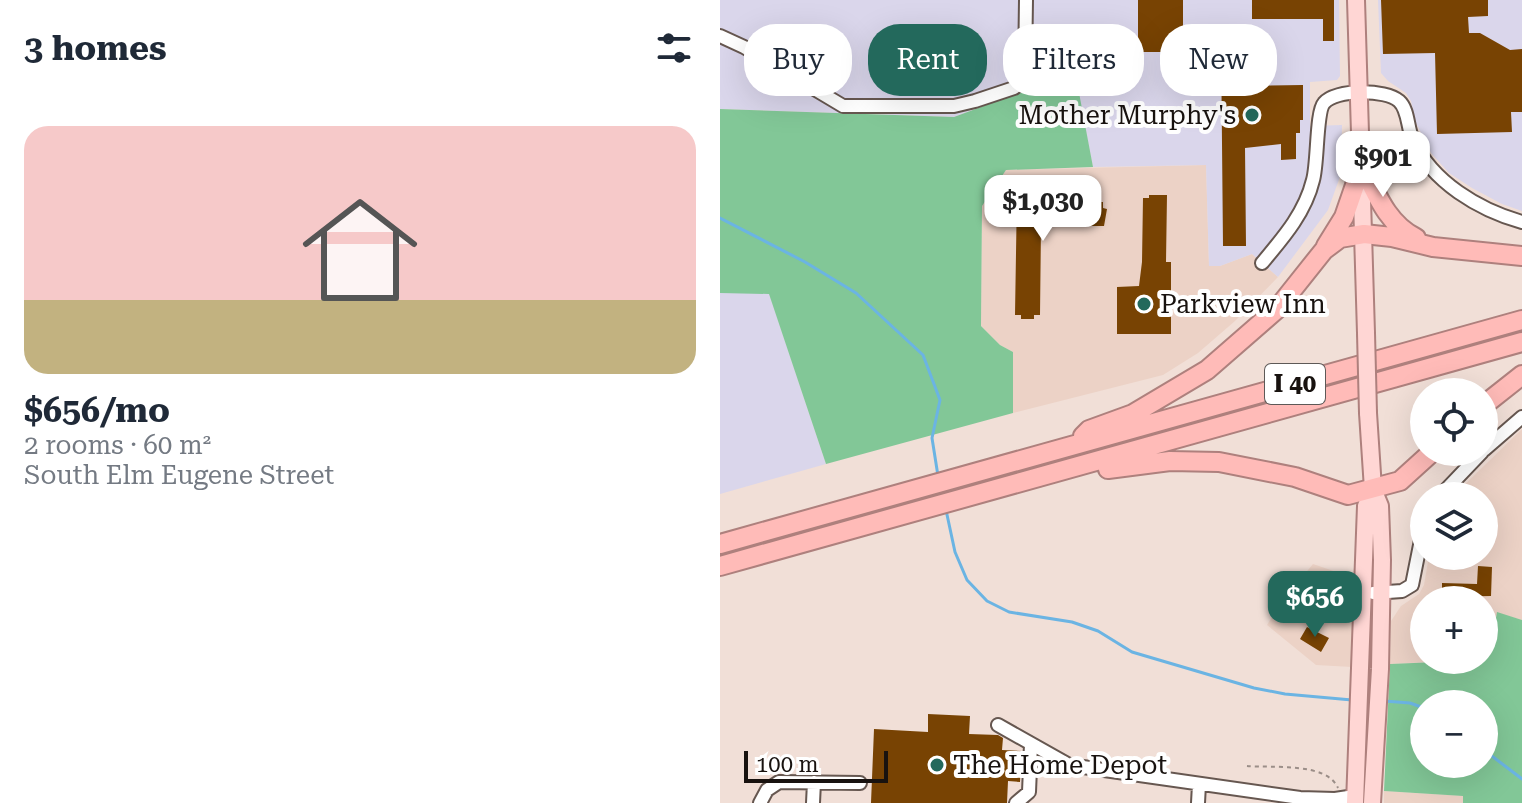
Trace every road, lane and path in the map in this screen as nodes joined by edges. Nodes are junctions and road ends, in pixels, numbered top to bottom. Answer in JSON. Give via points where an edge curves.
{"nodes":[{"id":1,"x":1026,"y":0,"type":"edge"},
{"id":2,"x":1356,"y":0,"type":"edge"},
{"id":3,"x":720,"y":36,"type":"edge"},
{"id":4,"x":1360,"y":93,"type":"junction"},
{"id":5,"x":1362,"y":165,"type":"junction"},
{"id":6,"x":1522,"y":222,"type":"edge"},
{"id":7,"x":1364,"y":234,"type":"junction"},
{"id":8,"x":1433,"y":247,"type":"junction"},
{"id":9,"x":1324,"y":250,"type":"junction"},
{"id":10,"x":1522,"y":256,"type":"edge"},
{"id":11,"x":1262,"y":263,"type":"dead end"},
{"id":12,"x":1522,"y":320,"type":"edge"},
{"id":13,"x":1522,"y":342,"type":"edge"},
{"id":14,"x":1522,"y":375,"type":"edge"},
{"id":15,"x":1498,"y":394,"type":"edge"},
{"id":16,"x":1522,"y":417,"type":"edge"},
{"id":17,"x":1498,"y":438,"type":"edge"},
{"id":18,"x":1068,"y":448,"type":"junction"},
{"id":19,"x":1417,"y":466,"type":"edge"},
{"id":20,"x":1469,"y":466,"type":"edge"},
{"id":21,"x":1074,"y":467,"type":"junction"},
{"id":22,"x":1453,"y":482,"type":"edge"},
{"id":23,"x":1373,"y":489,"type":"junction"},
{"id":24,"x":720,"y":544,"type":"edge"},
{"id":25,"x":720,"y":566,"type":"edge"},
{"id":26,"x":1415,"y":570,"type":"edge"},
{"id":27,"x":1362,"y":593,"type":"junction"},
{"id":28,"x":1381,"y":593,"type":"junction"},
{"id":29,"x":998,"y":725,"type":"dead end"},
{"id":30,"x":1031,"y":744,"type":"junction"},
{"id":31,"x":1247,"y":766,"type":"dead end"},
{"id":32,"x":814,"y":782,"type":"junction"},
{"id":33,"x":860,"y":783,"type":"dead end"},
{"id":34,"x":1199,"y":784,"type":"junction"},
{"id":35,"x":1351,"y":799,"type":"edge"},
{"id":36,"x":760,"y":803,"type":"edge"},
{"id":37,"x":813,"y":803,"type":"edge"},
{"id":38,"x":1016,"y":803,"type":"edge"},
{"id":39,"x":1198,"y":803,"type":"edge"},
{"id":40,"x":1372,"y":803,"type":"edge"}],
"edges":[{"from":1,"to":3,"type":"street","via":[[1022,82],[954,106],[843,106]]},
{"from":2,"to":4,"type":"main road"},
{"from":4,"to":5,"type":"main road"},
{"from":4,"to":6,"type":"street","via":[[1396,98],[1432,170],[1479,204]]},
{"from":4,"to":11,"type":"street","via":[[1331,96],[1319,110],[1311,188],[1300,213]]},
{"from":5,"to":7,"type":"main road"},
{"from":5,"to":8,"type":"highway","via":[[1392,221]]},
{"from":5,"to":9,"type":"highway","via":[[1344,217]]},
{"from":7,"to":8,"type":"highway"},
{"from":7,"to":9,"type":"highway","via":[[1340,238]]},
{"from":7,"to":23,"type":"main road","bridge":true},
{"from":8,"to":10,"type":"highway"},
{"from":9,"to":18,"type":"highway","via":[[1277,309],[1207,370],[1133,414],[1089,430]]},
{"from":12,"to":18,"type":"highway","number":"I 40"},
{"from":13,"to":21,"type":"highway","number":"I 40"},
{"from":14,"to":15,"type":"highway"},
{"from":16,"to":17,"type":"street"},
{"from":18,"to":24,"type":"highway","number":"I 40"},
{"from":19,"to":23,"type":"highway","via":[[1400,481]]},
{"from":20,"to":22,"type":"street"},
{"from":21,"to":23,"type":"highway","via":[[1219,462],[1295,477],[1348,495]]},
{"from":21,"to":25,"type":"highway","number":"I 40"},
{"from":23,"to":27,"type":"main road","via":[[1366,506]]},
{"from":23,"to":28,"type":"main road","via":[[1380,506]]},
{"from":26,"to":28,"type":"street","via":[[1412,585]]},
{"from":27,"to":28,"type":"street"},
{"from":27,"to":35,"type":"main road"},
{"from":28,"to":40,"type":"main road"},
{"from":29,"to":30,"type":"street"},
{"from":30,"to":34,"type":"street","via":[[1069,765]]},
{"from":30,"to":38,"type":"street","via":[[1029,792]]},
{"from":31,"to":35,"type":"path","via":[[1319,771],[1331,775]]},
{"from":32,"to":33,"type":"street"},
{"from":32,"to":36,"type":"street","via":[[779,782]]},
{"from":32,"to":37,"type":"street"},
{"from":34,"to":35,"type":"street","via":[[1300,798]]},
{"from":34,"to":39,"type":"street"}]}
